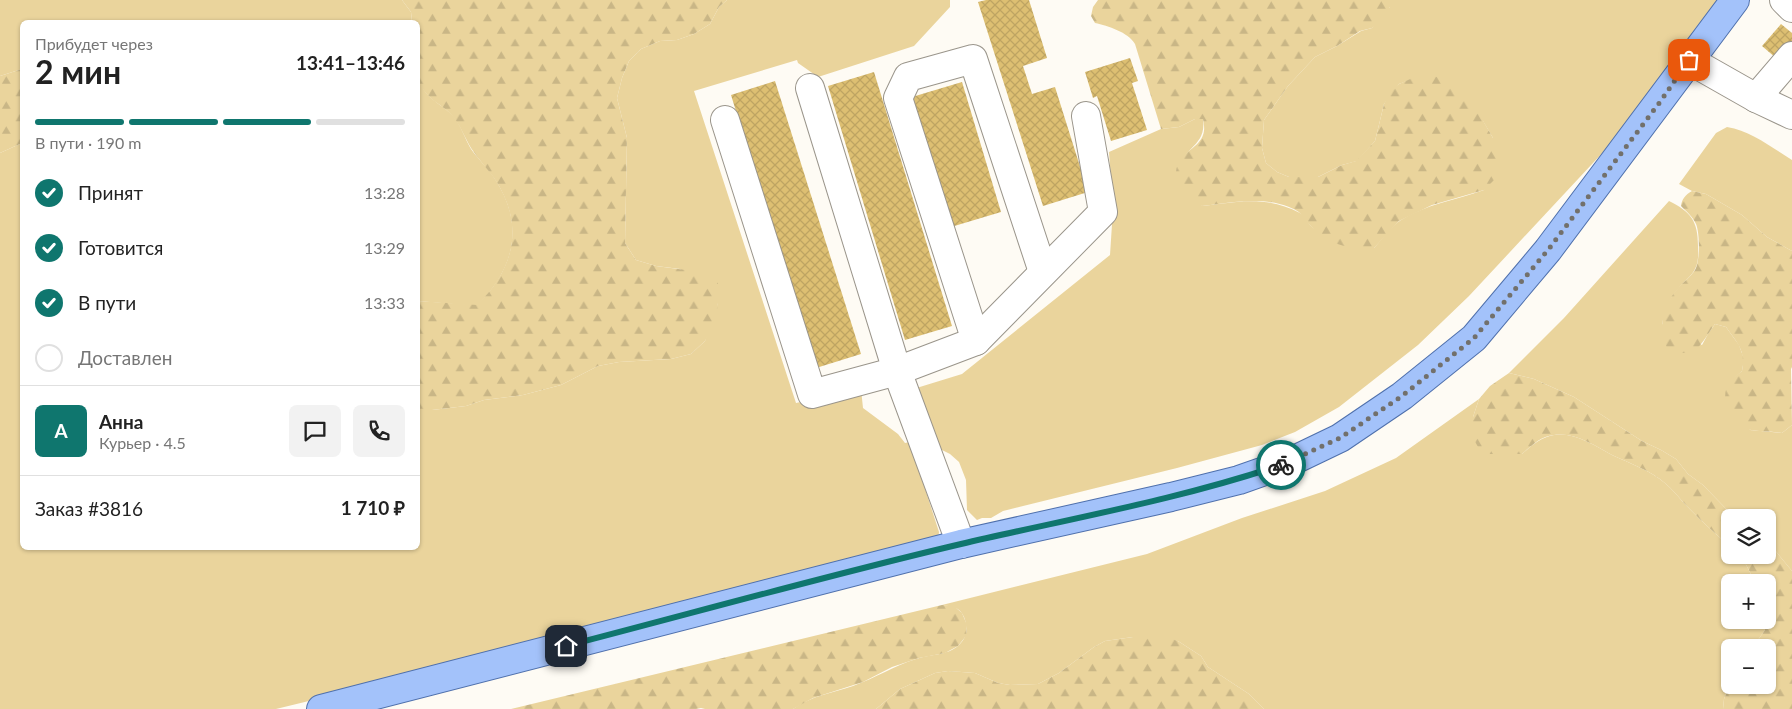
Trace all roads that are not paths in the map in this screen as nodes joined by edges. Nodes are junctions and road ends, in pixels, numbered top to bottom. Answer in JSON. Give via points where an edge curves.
{"nodes":[{"id":1,"x":1735,"y":0,"type":"edge"},
{"id":2,"x":1784,"y":0,"type":"edge"},
{"id":3,"x":1792,"y":8,"type":"edge"},
{"id":4,"x":1792,"y":56,"type":"edge"},
{"id":5,"x":1689,"y":60,"type":"junction"},
{"id":6,"x":810,"y":88,"type":"dead end"},
{"id":7,"x":1780,"y":104,"type":"edge"},
{"id":8,"x":1086,"y":116,"type":"dead end"},
{"id":9,"x":725,"y":120,"type":"dead end"},
{"id":10,"x":1043,"y":272,"type":"junction"},
{"id":11,"x":976,"y":342,"type":"junction"},
{"id":12,"x":898,"y":371,"type":"junction"},
{"id":13,"x":961,"y":544,"type":"junction"},
{"id":14,"x":321,"y":709,"type":"edge"}],
"edges":[{"from":1,"to":5,"type":"main road"},
{"from":2,"to":3,"type":"lane"},
{"from":4,"to":7,"type":"lane"},
{"from":5,"to":7,"type":"lane"},
{"from":5,"to":13,"type":"main road","via":[[1548,250],[1474,338],[1402,396],[1340,438],[1290,462],[1239,480]]},
{"from":6,"to":12,"type":"lane"},
{"from":8,"to":10,"type":"lane","via":[[1103,212]]},
{"from":9,"to":12,"type":"lane","via":[[812,394]]},
{"from":10,"to":11,"type":"lane"},
{"from":10,"to":11,"type":"lane","via":[[973,59],[908,77],[898,98]]},
{"from":11,"to":12,"type":"lane"},
{"from":12,"to":13,"type":"lane"},
{"from":13,"to":14,"type":"main road"}]}
